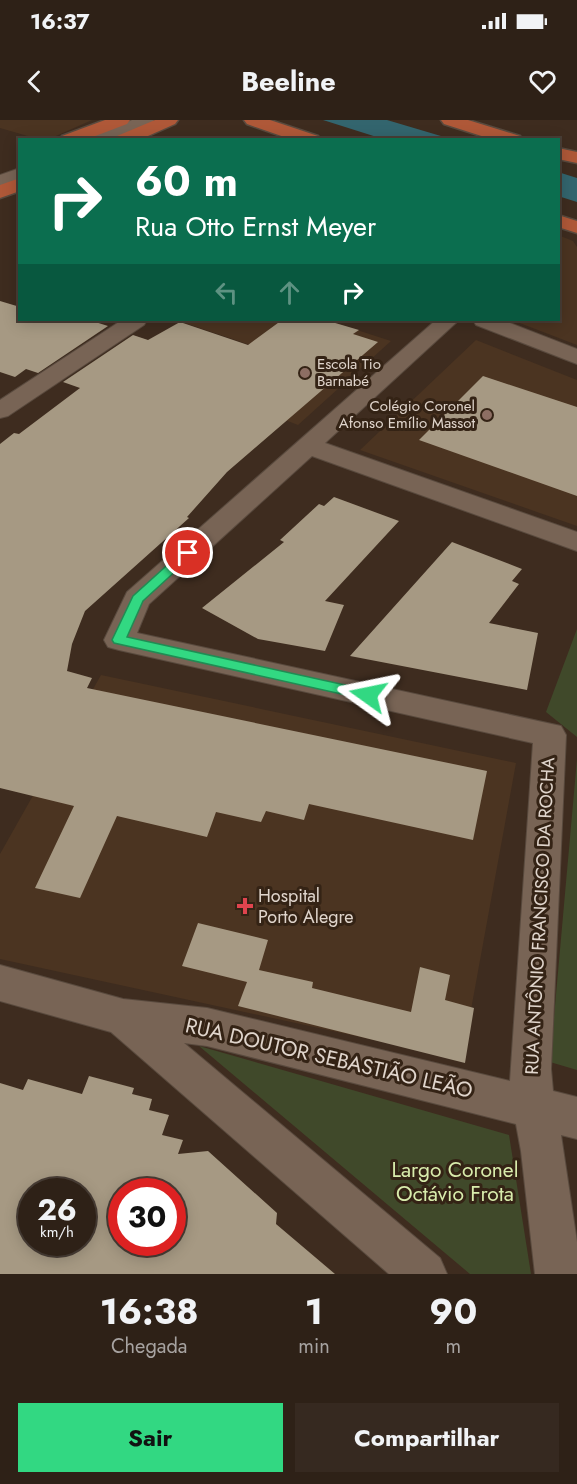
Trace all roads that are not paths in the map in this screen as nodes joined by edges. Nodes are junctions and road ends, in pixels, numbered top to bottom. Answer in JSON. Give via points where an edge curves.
{"nodes":[{"id":1,"x":121,"y":120,"type":"edge"},
{"id":2,"x":146,"y":120,"type":"edge"},
{"id":3,"x":169,"y":120,"type":"edge"},
{"id":4,"x":253,"y":120,"type":"edge"},
{"id":5,"x":450,"y":120,"type":"edge"},
{"id":6,"x":73,"y":138,"type":"edge"},
{"id":7,"x":104,"y":138,"type":"edge"},
{"id":8,"x":128,"y":138,"type":"edge"},
{"id":9,"x":306,"y":138,"type":"edge"},
{"id":10,"x":508,"y":138,"type":"edge"},
{"id":11,"x":560,"y":154,"type":"edge"},
{"id":12,"x":577,"y":158,"type":"edge"},
{"id":13,"x":18,"y":161,"type":"edge"},
{"id":14,"x":0,"y":168,"type":"edge"},
{"id":15,"x":18,"y":174,"type":"edge"},
{"id":16,"x":0,"y":181,"type":"edge"},
{"id":17,"x":18,"y":185,"type":"edge"},
{"id":18,"x":0,"y":192,"type":"edge"},
{"id":19,"x":560,"y":221,"type":"edge"},
{"id":20,"x":577,"y":227,"type":"edge"},
{"id":21,"x":135,"y":321,"type":"edge"},
{"id":22,"x":446,"y":321,"type":"edge"},
{"id":23,"x":487,"y":321,"type":"edge"},
{"id":24,"x":577,"y":357,"type":"edge"},
{"id":25,"x":0,"y":411,"type":"edge"},
{"id":26,"x":306,"y":445,"type":"junction"},
{"id":27,"x":577,"y":542,"type":"edge"},
{"id":28,"x":0,"y":983,"type":"edge"},
{"id":29,"x":123,"y":1017,"type":"junction"},
{"id":30,"x":533,"y":1106,"type":"junction"},
{"id":31,"x":577,"y":1118,"type":"edge"},
{"id":32,"x":424,"y":1274,"type":"edge"},
{"id":33,"x":558,"y":1274,"type":"edge"}],
"edges":[{"from":1,"to":6,"type":"main road"},
{"from":2,"to":7,"type":"street"},
{"from":3,"to":8,"type":"main road"},
{"from":4,"to":9,"type":"main road"},
{"from":5,"to":10,"type":"main road"},
{"from":11,"to":12,"type":"main road"},
{"from":13,"to":14,"type":"main road"},
{"from":15,"to":16,"type":"street"},
{"from":17,"to":18,"type":"main road"},
{"from":19,"to":20,"type":"main road"},
{"from":21,"to":25,"type":"street"},
{"from":22,"to":26,"type":"street"},
{"from":23,"to":24,"type":"street"},
{"from":26,"to":27,"type":"street"},
{"from":26,"to":30,"type":"street","name":"RUA ANTÔNIO FRANCISCO DA ROCHA","via":[[137,599],[119,640],[550,735],[530,1069]]},
{"from":28,"to":29,"type":"street","name":"RUA DOUTOR SEBASTIÃO LEÃO"},
{"from":29,"to":30,"type":"street","name":"RUA DOUTOR SEBASTIÃO LEÃO","via":[[207,1028]]},
{"from":29,"to":32,"type":"street","name":"RUA DOUTOR SEBASTIÃO LEÃO"},
{"from":30,"to":31,"type":"street","name":"RUA DOUTOR SEBASTIÃO LEÃO"},
{"from":30,"to":33,"type":"street","via":[[543,1151]]}]}
